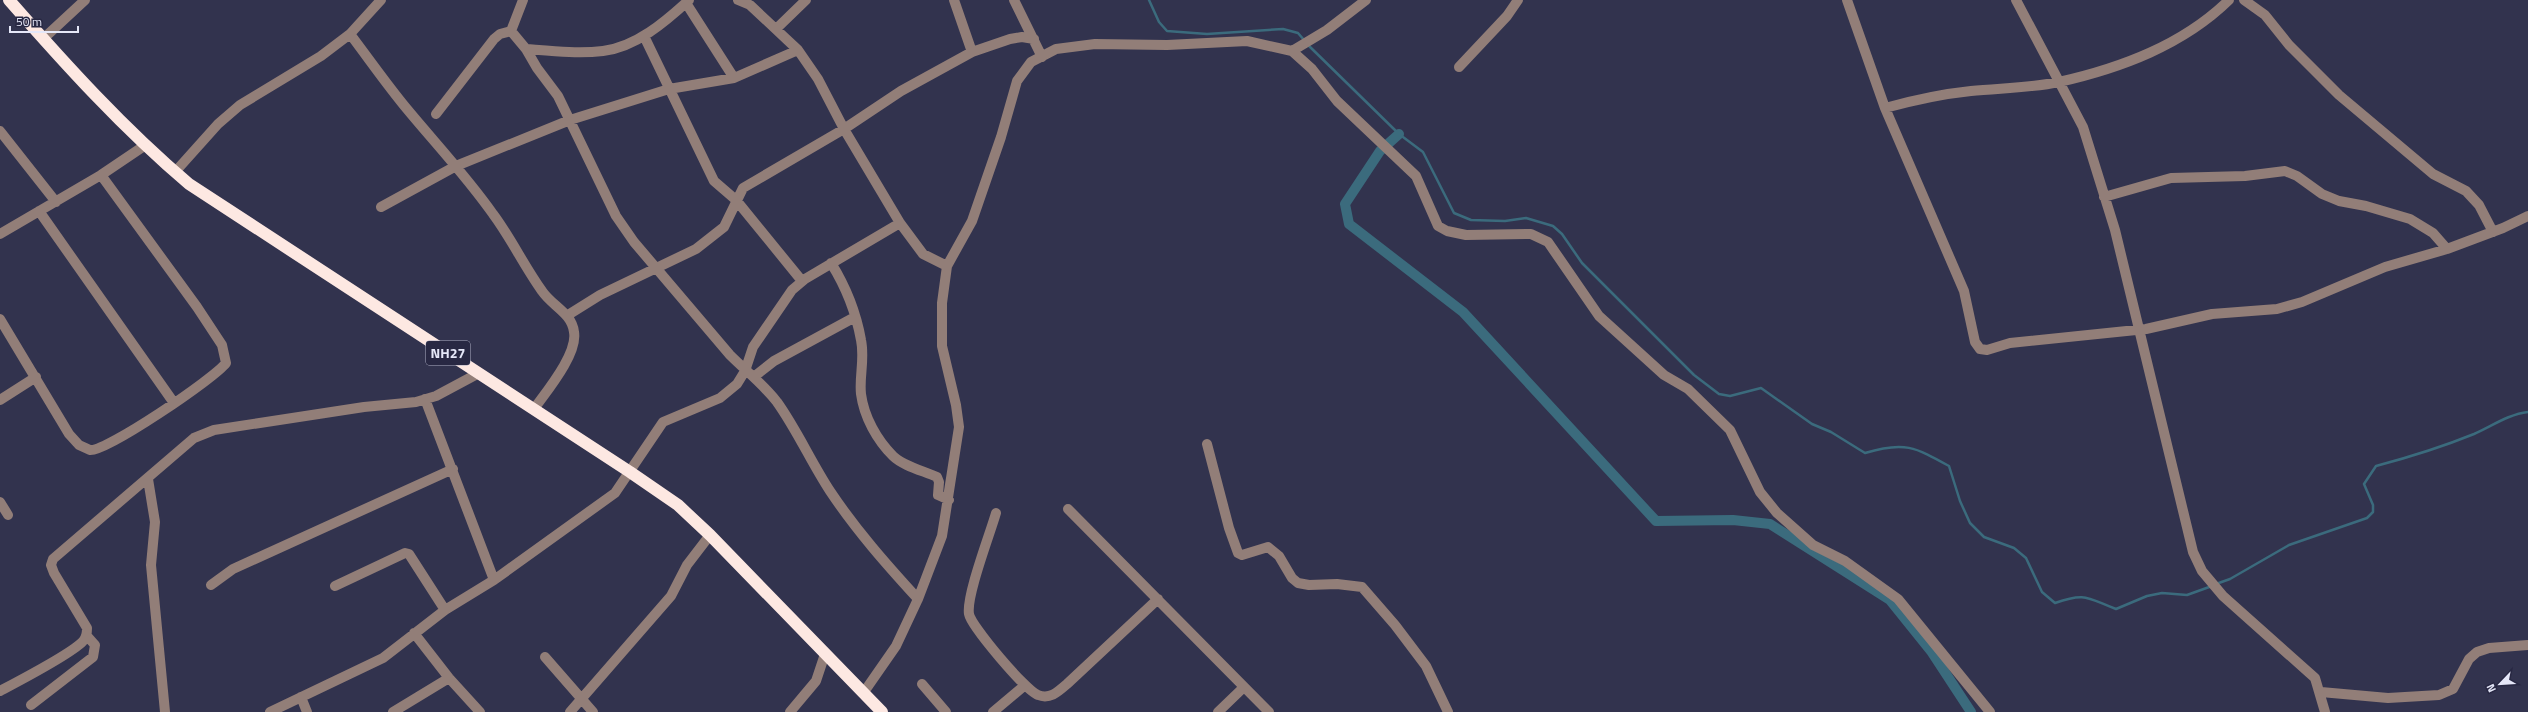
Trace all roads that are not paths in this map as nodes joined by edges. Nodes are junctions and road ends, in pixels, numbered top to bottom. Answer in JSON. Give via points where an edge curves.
{"nodes":[{"id":1,"x":9,"y":0,"type":"edge"},
{"id":2,"x":85,"y":0,"type":"edge"},
{"id":3,"x":381,"y":0,"type":"edge"},
{"id":4,"x":523,"y":0,"type":"edge"},
{"id":5,"x":738,"y":0,"type":"edge"},
{"id":6,"x":806,"y":0,"type":"edge"},
{"id":7,"x":954,"y":0,"type":"edge"},
{"id":8,"x":1014,"y":0,"type":"edge"},
{"id":9,"x":1366,"y":0,"type":"edge"},
{"id":10,"x":1518,"y":0,"type":"edge"},
{"id":11,"x":1847,"y":0,"type":"edge"},
{"id":12,"x":2016,"y":0,"type":"edge"},
{"id":13,"x":2229,"y":0,"type":"edge"},
{"id":14,"x":2244,"y":0,"type":"edge"},
{"id":15,"x":687,"y":1,"type":"edge"},
{"id":16,"x":776,"y":29,"type":"junction"},
{"id":17,"x":511,"y":31,"type":"junction"},
{"id":18,"x":350,"y":34,"type":"junction"},
{"id":19,"x":644,"y":36,"type":"junction"},
{"id":20,"x":43,"y":39,"type":"junction"},
{"id":21,"x":1034,"y":39,"type":"junction"},
{"id":22,"x":526,"y":49,"type":"junction"},
{"id":23,"x":1297,"y":49,"type":"junction"},
{"id":24,"x":798,"y":50,"type":"junction"},
{"id":25,"x":972,"y":52,"type":"junction"},
{"id":26,"x":1042,"y":57,"type":"junction"},
{"id":27,"x":1459,"y":66,"type":"dead end"},
{"id":28,"x":734,"y":78,"type":"junction"},
{"id":29,"x":2058,"y":82,"type":"junction"},
{"id":30,"x":669,"y":89,"type":"junction"},
{"id":31,"x":1885,"y":108,"type":"junction"},
{"id":32,"x":436,"y":114,"type":"dead end"},
{"id":33,"x":570,"y":120,"type":"junction"},
{"id":34,"x":844,"y":129,"type":"junction"},
{"id":35,"x":0,"y":131,"type":"edge"},
{"id":36,"x":144,"y":146,"type":"junction"},
{"id":37,"x":456,"y":166,"type":"junction"},
{"id":38,"x":175,"y":172,"type":"junction"},
{"id":39,"x":101,"y":175,"type":"junction"},
{"id":40,"x":2104,"y":197,"type":"junction"},
{"id":41,"x":736,"y":200,"type":"junction"},
{"id":42,"x":56,"y":202,"type":"junction"},
{"id":43,"x":381,"y":207,"type":"dead end"},
{"id":44,"x":39,"y":211,"type":"junction"},
{"id":45,"x":2528,"y":216,"type":"edge"},
{"id":46,"x":900,"y":223,"type":"junction"},
{"id":47,"x":2492,"y":232,"type":"junction"},
{"id":48,"x":0,"y":234,"type":"edge"},
{"id":49,"x":2447,"y":249,"type":"junction"},
{"id":50,"x":831,"y":263,"type":"junction"},
{"id":51,"x":947,"y":266,"type":"junction"},
{"id":52,"x":656,"y":270,"type":"junction"},
{"id":53,"x":802,"y":281,"type":"junction"},
{"id":54,"x":568,"y":315,"type":"junction"},
{"id":55,"x":855,"y":317,"type":"junction"},
{"id":56,"x":0,"y":319,"type":"edge"},
{"id":57,"x":2139,"y":330,"type":"junction"},
{"id":58,"x":745,"y":371,"type":"junction"},
{"id":59,"x":480,"y":373,"type":"junction"},
{"id":60,"x":755,"y":376,"type":"junction"},
{"id":61,"x":36,"y":377,"type":"junction"},
{"id":62,"x":425,"y":399,"type":"junction"},
{"id":63,"x":0,"y":400,"type":"edge"},
{"id":64,"x":174,"y":403,"type":"junction"},
{"id":65,"x":534,"y":409,"type":"junction"},
{"id":66,"x":1207,"y":444,"type":"dead end"},
{"id":67,"x":452,"y":468,"type":"junction"},
{"id":68,"x":630,"y":472,"type":"junction"},
{"id":69,"x":148,"y":479,"type":"junction"},
{"id":70,"x":949,"y":500,"type":"junction"},
{"id":71,"x":0,"y":502,"type":"edge"},
{"id":72,"x":1068,"y":509,"type":"dead end"},
{"id":73,"x":996,"y":513,"type":"dead end"},
{"id":74,"x":8,"y":515,"type":"dead end"},
{"id":75,"x":710,"y":535,"type":"junction"},
{"id":76,"x":494,"y":580,"type":"junction"},
{"id":77,"x":211,"y":585,"type":"dead end"},
{"id":78,"x":335,"y":586,"type":"dead end"},
{"id":79,"x":918,"y":599,"type":"junction"},
{"id":80,"x":1158,"y":599,"type":"junction"},
{"id":81,"x":444,"y":610,"type":"junction"},
{"id":82,"x":414,"y":633,"type":"junction"},
{"id":83,"x":87,"y":636,"type":"junction"},
{"id":84,"x":2528,"y":645,"type":"edge"},
{"id":85,"x":825,"y":654,"type":"junction"},
{"id":86,"x":546,"y":657,"type":"dead end"},
{"id":87,"x":449,"y":678,"type":"junction"},
{"id":88,"x":922,"y":684,"type":"dead end"},
{"id":89,"x":1024,"y":686,"type":"junction"},
{"id":90,"x":1244,"y":687,"type":"junction"},
{"id":91,"x":0,"y":691,"type":"edge"},
{"id":92,"x":864,"y":692,"type":"junction"},
{"id":93,"x":2321,"y":692,"type":"junction"},
{"id":94,"x":301,"y":697,"type":"junction"},
{"id":95,"x":582,"y":699,"type":"junction"},
{"id":96,"x":31,"y":705,"type":"dead end"},
{"id":97,"x":165,"y":712,"type":"edge"},
{"id":98,"x":270,"y":712,"type":"edge"},
{"id":99,"x":307,"y":712,"type":"edge"},
{"id":100,"x":393,"y":712,"type":"edge"},
{"id":101,"x":480,"y":712,"type":"edge"},
{"id":102,"x":570,"y":712,"type":"edge"},
{"id":103,"x":593,"y":712,"type":"edge"},
{"id":104,"x":790,"y":712,"type":"edge"},
{"id":105,"x":882,"y":712,"type":"edge"},
{"id":106,"x":946,"y":712,"type":"edge"},
{"id":107,"x":993,"y":712,"type":"edge"},
{"id":108,"x":1218,"y":712,"type":"edge"},
{"id":109,"x":1269,"y":712,"type":"edge"},
{"id":110,"x":1448,"y":712,"type":"edge"},
{"id":111,"x":1990,"y":712,"type":"edge"},
{"id":112,"x":2325,"y":712,"type":"edge"}],
"edges":[{"from":1,"to":20,"type":"highway","number":"NH27"},
{"from":2,"to":20,"type":"street"},
{"from":3,"to":18,"type":"street"},
{"from":4,"to":17,"type":"street"},
{"from":5,"to":16,"type":"street","via":[[750,5]]},
{"from":6,"to":16,"type":"street"},
{"from":7,"to":25,"type":"street"},
{"from":8,"to":21,"type":"street"},
{"from":9,"to":23,"type":"street"},
{"from":10,"to":27,"type":"street","via":[[1507,16]]},
{"from":11,"to":31,"type":"street"},
{"from":12,"to":29,"type":"street"},
{"from":13,"to":29,"type":"street","via":[[2173,43],[2134,59]]},
{"from":14,"to":47,"type":"street","via":[[2265,15],[2289,45],[2339,95],[2433,174],[2466,191],[2479,205]]},
{"from":15,"to":19,"type":"street"},
{"from":15,"to":28,"type":"street"},
{"from":16,"to":24,"type":"street"},
{"from":17,"to":22,"type":"street"},
{"from":17,"to":32,"type":"street","via":[[494,39]]},
{"from":18,"to":37,"type":"street"},
{"from":18,"to":38,"type":"street","via":[[321,56],[240,105],[218,124]]},
{"from":19,"to":22,"type":"street","via":[[603,51]]},
{"from":19,"to":30,"type":"street"},
{"from":20,"to":36,"type":"highway","number":"NH27"},
{"from":21,"to":25,"type":"street","via":[[1010,39]]},
{"from":21,"to":26,"type":"street"},
{"from":22,"to":33,"type":"street","via":[[558,96]]},
{"from":23,"to":26,"type":"street","via":[[1247,41],[1167,45],[1095,44],[1056,49]]},
{"from":23,"to":111,"type":"street","via":[[1337,101],[1394,152],[1416,176],[1438,226],[1447,231],[1466,235],[1531,234],[1548,242],[1600,316],[1664,375],[1688,389],[1730,430],[1760,492],[1777,513],[1813,545],[1845,561],[1898,599]]},
{"from":24,"to":28,"type":"street"},
{"from":24,"to":34,"type":"street","via":[[818,80]]},
{"from":25,"to":34,"type":"street","via":[[901,92]]},
{"from":26,"to":51,"type":"street","via":[[1032,62],[1017,81],[972,221]]},
{"from":28,"to":30,"type":"street"},
{"from":29,"to":31,"type":"street","via":[[1970,91]]},
{"from":29,"to":40,"type":"street","via":[[2083,128]]},
{"from":30,"to":33,"type":"street"},
{"from":30,"to":41,"type":"street","via":[[714,181]]},
{"from":31,"to":57,"type":"street","via":[[1964,291],[1975,342],[1980,348],[1987,350],[2010,342]]},
{"from":33,"to":37,"type":"street"},
{"from":33,"to":52,"type":"street","via":[[616,216]]},
{"from":34,"to":41,"type":"street","via":[[742,188]]},
{"from":34,"to":46,"type":"street"},
{"from":35,"to":42,"type":"street"},
{"from":36,"to":38,"type":"highway","number":"NH27"},
{"from":36,"to":39,"type":"street"},
{"from":37,"to":43,"type":"street"},
{"from":37,"to":54,"type":"street","via":[[494,215],[541,291],[551,303]]},
{"from":38,"to":59,"type":"highway","number":"NH27","via":[[189,184]]},
{"from":39,"to":42,"type":"street"},
{"from":39,"to":64,"type":"street","via":[[198,307],[222,345],[226,357],[226,363],[220,371]]},
{"from":40,"to":49,"type":"street","via":[[2171,178],[2245,176],[2285,171],[2297,176],[2322,194],[2339,201],[2410,219],[2433,233]]},
{"from":40,"to":57,"type":"street"},
{"from":41,"to":52,"type":"street","via":[[724,227],[696,249]]},
{"from":41,"to":53,"type":"street"},
{"from":42,"to":44,"type":"street"},
{"from":44,"to":48,"type":"street"},
{"from":44,"to":64,"type":"street"},
{"from":45,"to":47,"type":"street"},
{"from":46,"to":50,"type":"street"},
{"from":46,"to":51,"type":"street","via":[[923,254]]},
{"from":47,"to":49,"type":"street"},
{"from":49,"to":57,"type":"street","via":[[2385,267],[2302,302],[2277,309],[2212,314]]},
{"from":50,"to":53,"type":"street"},
{"from":50,"to":55,"type":"street","via":[[844,285]]},
{"from":51,"to":70,"type":"street","via":[[942,303],[942,346],[959,427]]},
{"from":52,"to":54,"type":"street","via":[[600,295]]},
{"from":52,"to":58,"type":"street"},
{"from":53,"to":58,"type":"street","via":[[792,290],[754,347]]},
{"from":54,"to":65,"type":"street","via":[[575,333],[573,347]]},
{"from":55,"to":60,"type":"street","via":[[774,361]]},
{"from":55,"to":70,"type":"street","via":[[864,368],[861,393],[866,414],[879,440],[894,457],[936,478],[939,482],[938,495]]},
{"from":56,"to":61,"type":"street"},
{"from":57,"to":93,"type":"street","via":[[2193,552],[2202,571],[2223,596],[2315,678]]},
{"from":58,"to":60,"type":"street"},
{"from":58,"to":68,"type":"street","via":[[737,384],[720,398],[663,422]]},
{"from":59,"to":62,"type":"street"},
{"from":59,"to":65,"type":"highway","number":"NH27"},
{"from":60,"to":79,"type":"street","via":[[777,403],[829,490],[866,542]]},
{"from":61,"to":63,"type":"street"},
{"from":61,"to":64,"type":"street","via":[[69,434],[79,445],[90,450],[109,444]]},
{"from":62,"to":67,"type":"street"},
{"from":62,"to":69,"type":"street","via":[[214,430],[194,438],[180,448]]},
{"from":65,"to":68,"type":"highway","number":"NH27"},
{"from":66,"to":110,"type":"street","via":[[1238,553],[1242,555],[1268,548],[1279,556],[1292,578],[1298,583],[1362,587],[1426,666]]},
{"from":67,"to":76,"type":"street"},
{"from":67,"to":77,"type":"street","via":[[234,569]]},
{"from":68,"to":75,"type":"highway","number":"NH27","via":[[678,505]]},
{"from":68,"to":76,"type":"street","via":[[615,493]]},
{"from":69,"to":83,"type":"street","via":[[53,560],[51,565],[87,628]]},
{"from":69,"to":97,"type":"street","via":[[155,522],[151,565]]},
{"from":70,"to":79,"type":"street","via":[[942,536]]},
{"from":71,"to":74,"type":"street"},
{"from":72,"to":80,"type":"street"},
{"from":73,"to":89,"type":"street","via":[[969,613],[978,630]]},
{"from":75,"to":85,"type":"highway","number":"NH27"},
{"from":75,"to":95,"type":"street","via":[[687,565],[671,596]]},
{"from":76,"to":81,"type":"street"},
{"from":78,"to":81,"type":"street","via":[[405,553],[409,554]]},
{"from":79,"to":92,"type":"street","via":[[896,646]]},
{"from":80,"to":89,"type":"street","via":[[1055,694],[1038,695]]},
{"from":80,"to":90,"type":"street"},
{"from":81,"to":82,"type":"street"},
{"from":82,"to":87,"type":"street"},
{"from":82,"to":94,"type":"street","via":[[383,658]]},
{"from":83,"to":91,"type":"street","via":[[84,641],[59,657]]},
{"from":83,"to":96,"type":"street","via":[[95,645],[93,657]]},
{"from":84,"to":93,"type":"street","via":[[2489,648],[2477,652],[2469,659],[2453,689],[2439,695],[2388,698]]},
{"from":85,"to":92,"type":"highway","number":"NH27"},
{"from":85,"to":104,"type":"street","via":[[816,681]]},
{"from":86,"to":95,"type":"street"},
{"from":87,"to":100,"type":"street"},
{"from":87,"to":101,"type":"street"},
{"from":88,"to":106,"type":"street"},
{"from":89,"to":107,"type":"street"},
{"from":90,"to":108,"type":"street"},
{"from":90,"to":109,"type":"street"},
{"from":92,"to":105,"type":"highway","number":"NH27"},
{"from":93,"to":112,"type":"street"},
{"from":94,"to":98,"type":"street"},
{"from":94,"to":99,"type":"street"},
{"from":95,"to":102,"type":"street"},
{"from":95,"to":103,"type":"street"}]}
